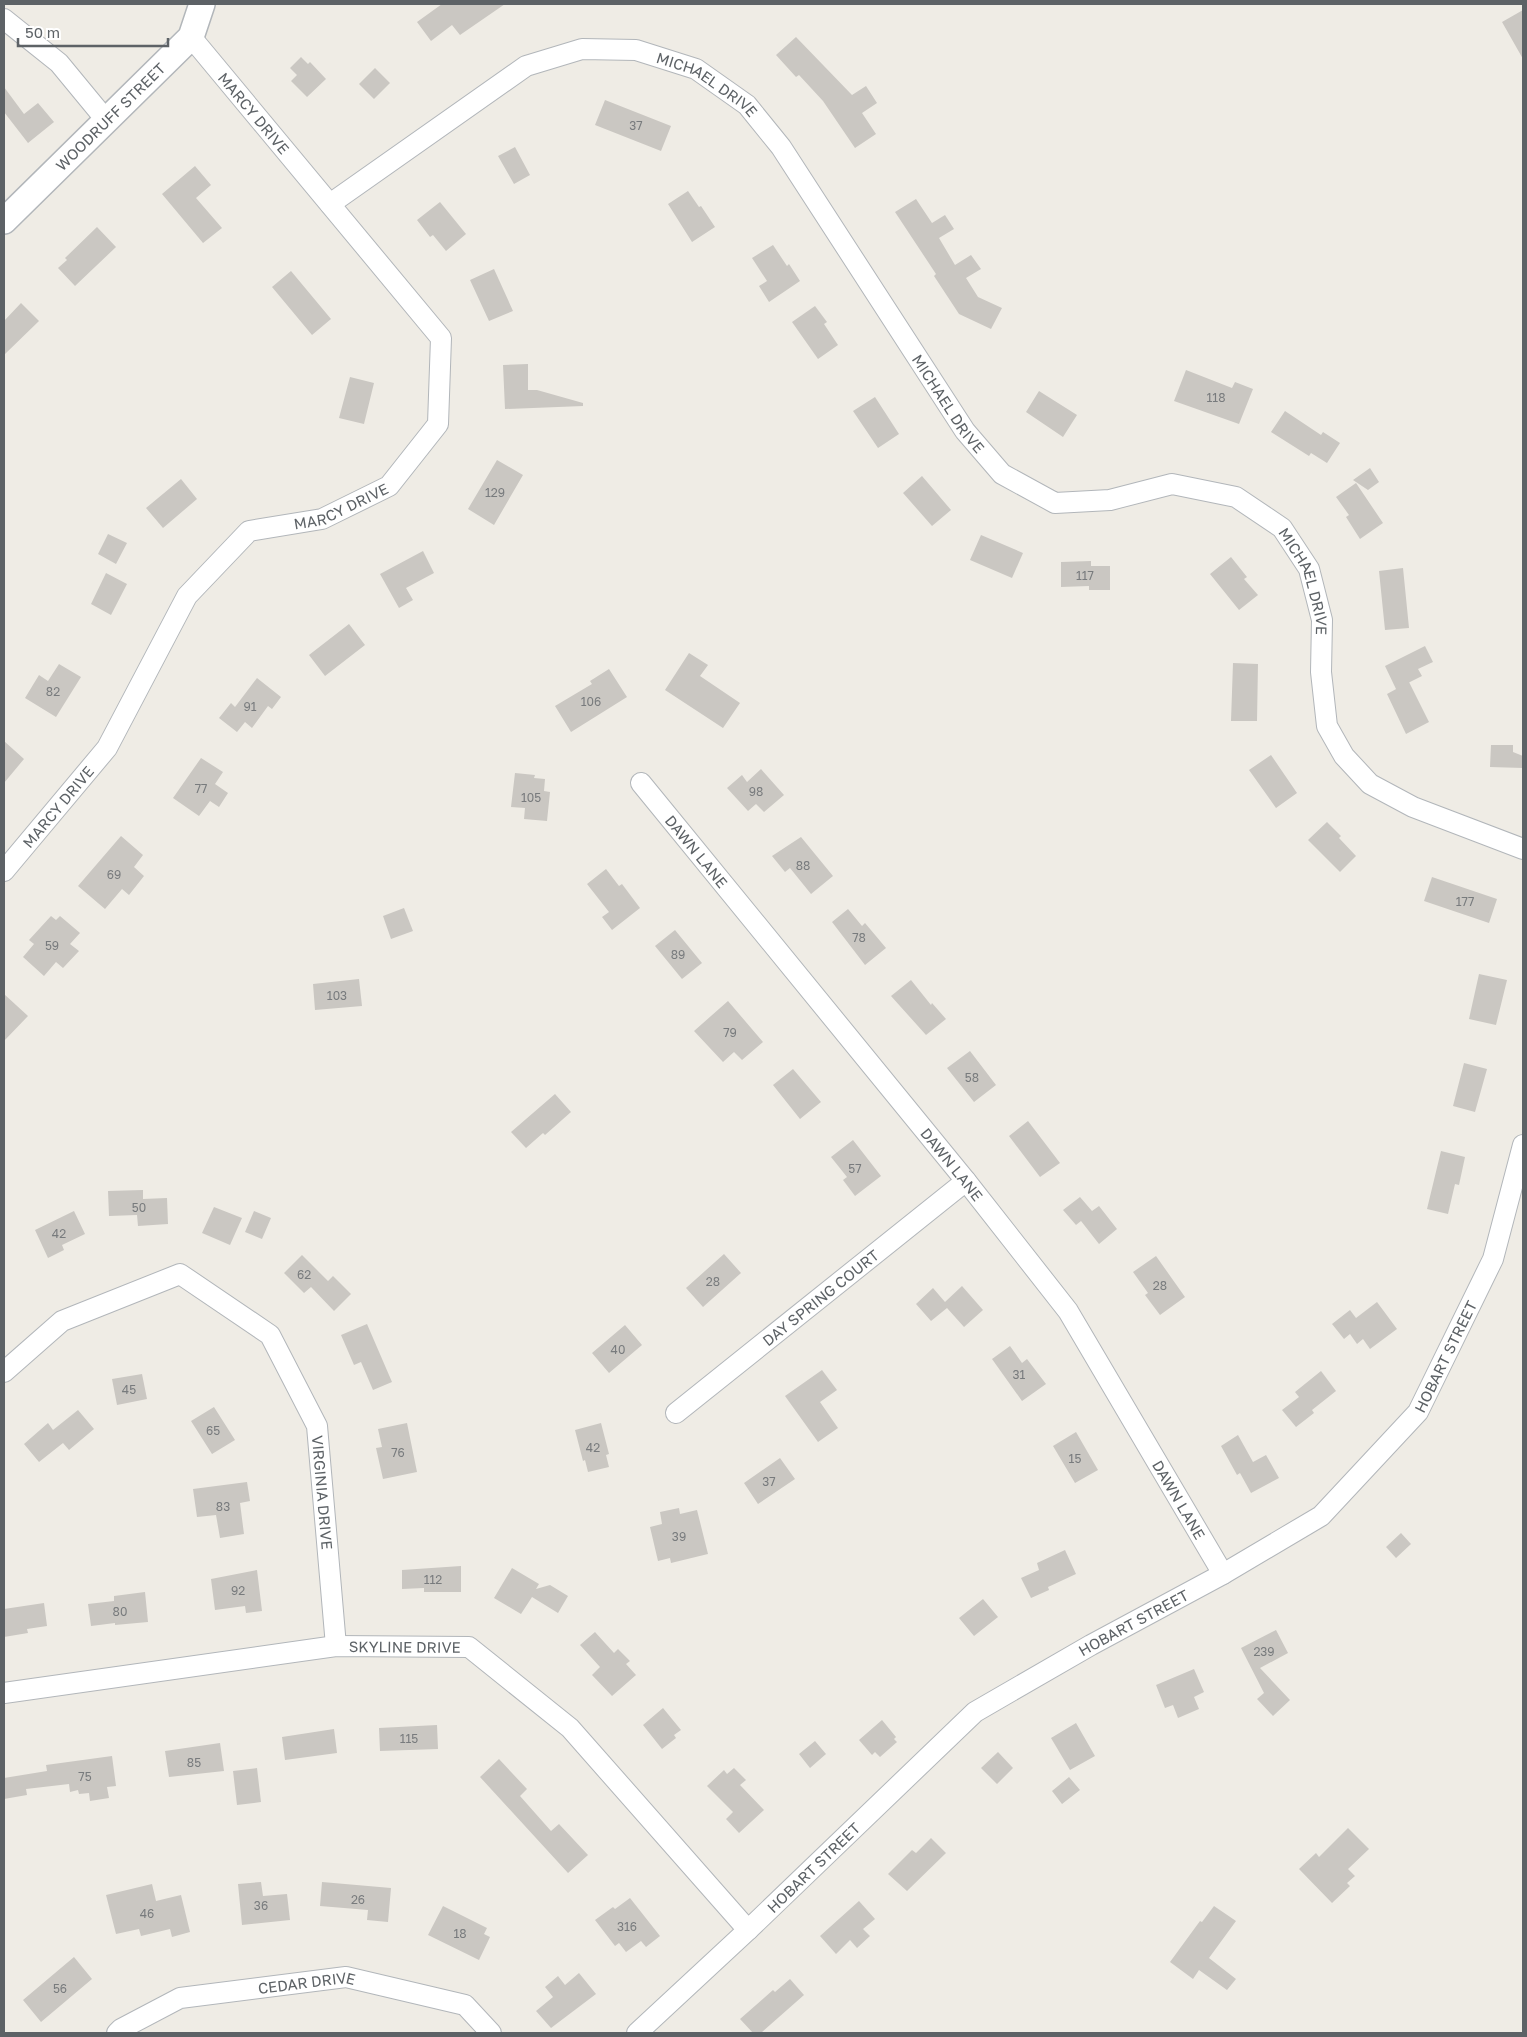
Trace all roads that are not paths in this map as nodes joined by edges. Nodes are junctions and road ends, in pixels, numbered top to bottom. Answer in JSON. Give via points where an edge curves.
{"nodes":[{"id":1,"x":202,"y":4,"type":"edge"},
{"id":2,"x":4,"y":19,"type":"edge"},
{"id":3,"x":191,"y":37,"type":"junction"},
{"id":4,"x":106,"y":120,"type":"junction"},
{"id":5,"x":330,"y":204,"type":"junction"},
{"id":6,"x":4,"y":221,"type":"edge"},
{"id":7,"x":641,"y":783,"type":"dead end"},
{"id":8,"x":1523,"y":849,"type":"edge"},
{"id":9,"x":4,"y":871,"type":"edge"},
{"id":10,"x":1523,"y":1145,"type":"edge"},
{"id":11,"x":966,"y":1181,"type":"junction"},
{"id":12,"x":4,"y":1372,"type":"edge"},
{"id":13,"x":676,"y":1413,"type":"dead end"},
{"id":14,"x":1223,"y":1574,"type":"junction"},
{"id":15,"x":336,"y":1646,"type":"junction"},
{"id":16,"x":4,"y":1693,"type":"edge"},
{"id":17,"x":748,"y":1930,"type":"junction"},
{"id":18,"x":117,"y":2033,"type":"edge"},
{"id":19,"x":490,"y":2033,"type":"edge"},
{"id":20,"x":636,"y":2033,"type":"edge"}],
"edges":[{"from":1,"to":3,"type":"street","name":"WOODRUFF STREET"},
{"from":2,"to":4,"type":"street","via":[[59,63]]},
{"from":3,"to":4,"type":"street","name":"WOODRUFF STREET"},
{"from":3,"to":5,"type":"street","name":"MARCY DRIVE"},
{"from":4,"to":6,"type":"street","name":"WOODRUFF STREET"},
{"from":5,"to":8,"type":"street","name":"MICHAEL DRIVE","via":[[526,66],[591,49],[636,50],[696,69],[747,105],[781,147],[964,431],[1002,474],[1055,503],[1110,500],[1172,484],[1236,497],[1282,528],[1309,569],[1322,620],[1320,672],[1327,726],[1344,756],[1370,784],[1413,807]]},
{"from":5,"to":9,"type":"street","name":"MARCY DRIVE","via":[[441,338],[438,424],[389,486],[322,519],[249,530],[187,596],[107,748]]},
{"from":7,"to":11,"type":"street","name":"DAWN LANE"},
{"from":10,"to":14,"type":"street","name":"HOBART STREET","via":[[1493,1258],[1418,1412],[1321,1516]]},
{"from":11,"to":13,"type":"street","name":"DAY SPRING COURT"},
{"from":11,"to":14,"type":"street","name":"DAWN LANE","via":[[1068,1311]]},
{"from":12,"to":15,"type":"street","name":"VIRGINIA DRIVE","via":[[62,1321],[180,1274],[270,1335],[316,1426]]},
{"from":14,"to":17,"type":"street","name":"HOBART STREET","via":[[975,1712]]},
{"from":15,"to":16,"type":"street","name":"SKYLINE DRIVE"},
{"from":15,"to":17,"type":"street","name":"SKYLINE DRIVE","via":[[469,1648],[570,1728]]},
{"from":17,"to":20,"type":"street","name":"HOBART STREET"},
{"from":18,"to":19,"type":"street","name":"CEDAR DRIVE","via":[[180,1998],[346,1977],[465,2005]]}]}
